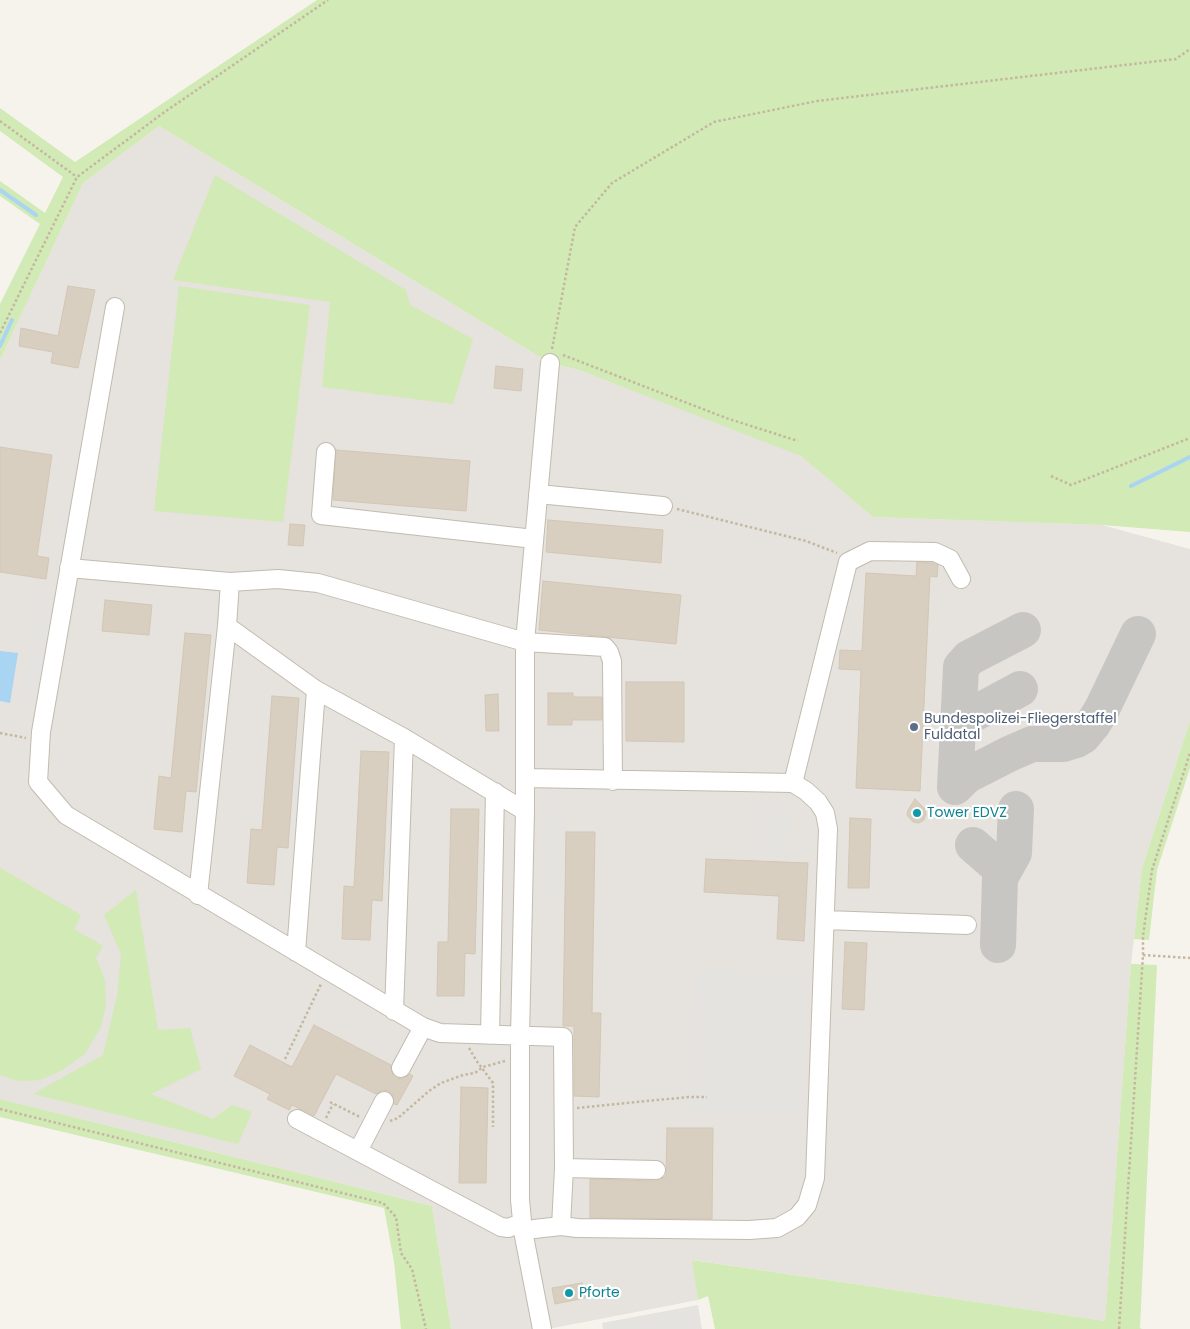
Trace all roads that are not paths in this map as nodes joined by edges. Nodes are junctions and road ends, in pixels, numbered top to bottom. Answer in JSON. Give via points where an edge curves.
{"nodes":[{"id":1,"x":115,"y":307,"type":"dead end"},
{"id":2,"x":551,"y":357,"type":"road end"},
{"id":3,"x":326,"y":452,"type":"dead end"},
{"id":4,"x":538,"y":494,"type":"junction"},
{"id":5,"x":663,"y":506,"type":"road end"},
{"id":6,"x":534,"y":539,"type":"junction"},
{"id":7,"x":69,"y":568,"type":"junction"},
{"id":8,"x":961,"y":579,"type":"dead end"},
{"id":9,"x":230,"y":582,"type":"junction"},
{"id":10,"x":227,"y":626,"type":"junction"},
{"id":11,"x":525,"y":642,"type":"junction"},
{"id":12,"x":316,"y":690,"type":"junction"},
{"id":13,"x":404,"y":738,"type":"junction"},
{"id":14,"x":525,"y":778,"type":"junction"},
{"id":15,"x":613,"y":781,"type":"junction"},
{"id":16,"x":793,"y":783,"type":"junction"},
{"id":17,"x":495,"y":792,"type":"junction"},
{"id":18,"x":525,"y":811,"type":"junction"},
{"id":19,"x":198,"y":894,"type":"junction"},
{"id":20,"x":825,"y":920,"type":"junction"},
{"id":21,"x":967,"y":925,"type":"dead end"},
{"id":22,"x":296,"y":952,"type":"junction"},
{"id":23,"x":394,"y":1010,"type":"junction"},
{"id":24,"x":423,"y":1027,"type":"junction"},
{"id":25,"x":490,"y":1035,"type":"junction"},
{"id":26,"x":520,"y":1037,"type":"junction"},
{"id":27,"x":402,"y":1068,"type":"dead end"},
{"id":28,"x":384,"y":1101,"type":"dead end"},
{"id":29,"x":297,"y":1119,"type":"dead end"},
{"id":30,"x":358,"y":1151,"type":"junction"},
{"id":31,"x":564,"y":1168,"type":"junction"},
{"id":32,"x":656,"y":1170,"type":"dead end"},
{"id":33,"x":561,"y":1226,"type":"junction"},
{"id":34,"x":522,"y":1227,"type":"junction"},
{"id":35,"x":542,"y":1329,"type":"edge"}],
"edges":[{"from":1,"to":7,"type":"street"},
{"from":2,"to":4,"type":"street"},
{"from":3,"to":6,"type":"street","via":[[321,515]]},
{"from":4,"to":5,"type":"street"},
{"from":4,"to":6,"type":"street"},
{"from":6,"to":11,"type":"street"},
{"from":7,"to":9,"type":"street"},
{"from":7,"to":19,"type":"street","via":[[40,740],[38,782],[66,815]]},
{"from":8,"to":16,"type":"street","via":[[950,559],[935,552],[870,551],[848,562]]},
{"from":9,"to":10,"type":"street"},
{"from":9,"to":11,"type":"street","via":[[278,579],[318,583]]},
{"from":10,"to":12,"type":"street"},
{"from":10,"to":19,"type":"street"},
{"from":11,"to":14,"type":"street"},
{"from":11,"to":15,"type":"street","via":[[599,646],[610,652]]},
{"from":12,"to":13,"type":"street"},
{"from":12,"to":22,"type":"street"},
{"from":13,"to":17,"type":"street"},
{"from":13,"to":23,"type":"street"},
{"from":14,"to":15,"type":"street"},
{"from":14,"to":18,"type":"street"},
{"from":15,"to":16,"type":"street"},
{"from":16,"to":20,"type":"street","via":[[812,796],[825,813],[828,828]]},
{"from":17,"to":18,"type":"street"},
{"from":17,"to":25,"type":"street"},
{"from":18,"to":26,"type":"street"},
{"from":19,"to":22,"type":"street"},
{"from":20,"to":21,"type":"street"},
{"from":20,"to":33,"type":"street","via":[[815,1178],[807,1205],[797,1217],[777,1228],[749,1230]]},
{"from":22,"to":23,"type":"street"},
{"from":23,"to":24,"type":"street"},
{"from":24,"to":25,"type":"street","via":[[440,1033]]},
{"from":24,"to":27,"type":"street"},
{"from":25,"to":26,"type":"street"},
{"from":26,"to":31,"type":"street","via":[[562,1037]]},
{"from":26,"to":34,"type":"street"},
{"from":28,"to":30,"type":"street"},
{"from":29,"to":30,"type":"street"},
{"from":30,"to":34,"type":"street","via":[[501,1226]]},
{"from":31,"to":32,"type":"street"},
{"from":31,"to":33,"type":"street"},
{"from":33,"to":34,"type":"street"},
{"from":34,"to":35,"type":"street"}]}
